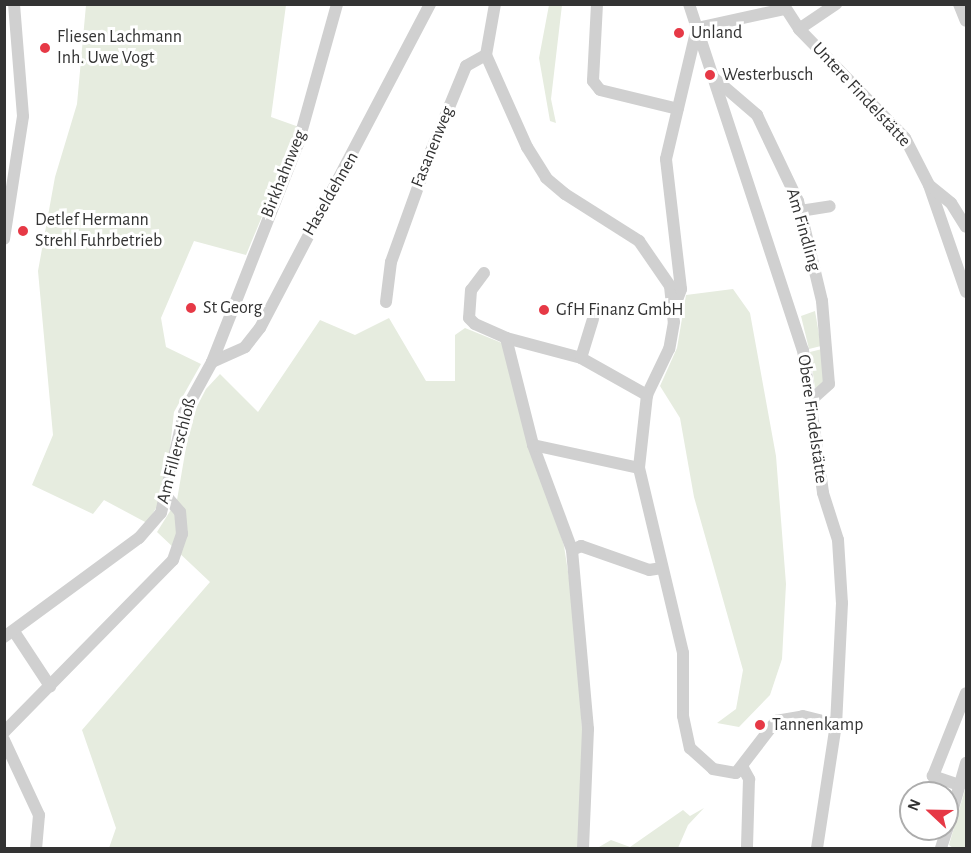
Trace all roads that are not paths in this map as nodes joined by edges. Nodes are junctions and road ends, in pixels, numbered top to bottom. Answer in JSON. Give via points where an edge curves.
{"nodes":[{"id":1,"x":14,"y":4,"type":"edge"},
{"id":2,"x":336,"y":4,"type":"edge"},
{"id":3,"x":430,"y":4,"type":"edge"},
{"id":4,"x":495,"y":4,"type":"edge"},
{"id":5,"x":597,"y":4,"type":"edge"},
{"id":6,"x":688,"y":4,"type":"edge"},
{"id":7,"x":836,"y":4,"type":"edge"},
{"id":8,"x":959,"y":4,"type":"edge"},
{"id":9,"x":783,"y":7,"type":"edge"},
{"id":10,"x":966,"y":21,"type":"edge"},
{"id":11,"x":696,"y":28,"type":"junction"},
{"id":12,"x":799,"y":29,"type":"junction"},
{"id":13,"x":486,"y":56,"type":"junction"},
{"id":14,"x":714,"y":78,"type":"junction"},
{"id":15,"x":678,"y":109,"type":"junction"},
{"id":16,"x":929,"y":186,"type":"junction"},
{"id":17,"x":830,"y":206,"type":"dead end"},
{"id":18,"x":800,"y":212,"type":"junction"},
{"id":19,"x":966,"y":227,"type":"edge"},
{"id":20,"x":4,"y":239,"type":"edge"},
{"id":21,"x":484,"y":273,"type":"dead end"},
{"id":22,"x":966,"y":292,"type":"edge"},
{"id":23,"x":386,"y":302,"type":"dead end"},
{"id":24,"x":675,"y":306,"type":"junction"},
{"id":25,"x":593,"y":319,"type":"dead end"},
{"id":26,"x":506,"y":338,"type":"junction"},
{"id":27,"x":219,"y":339,"type":"joint"},
{"id":28,"x":581,"y":358,"type":"junction"},
{"id":29,"x":212,"y":362,"type":"junction"},
{"id":30,"x":646,"y":395,"type":"junction"},
{"id":31,"x":811,"y":400,"type":"junction"},
{"id":32,"x":533,"y":445,"type":"junction"},
{"id":33,"x":639,"y":468,"type":"junction"},
{"id":34,"x":168,"y":498,"type":"junction"},
{"id":35,"x":572,"y":550,"type":"junction"},
{"id":36,"x":662,"y":568,"type":"junction"},
{"id":37,"x":10,"y":635,"type":"edge"},
{"id":38,"x":50,"y":686,"type":"junction"},
{"id":39,"x":966,"y":693,"type":"edge"},
{"id":40,"x":836,"y":724,"type":"junction"},
{"id":41,"x":4,"y":732,"type":"edge"},
{"id":42,"x":4,"y":740,"type":"edge"},
{"id":43,"x":966,"y":763,"type":"edge"},
{"id":44,"x":743,"y":768,"type":"junction"},
{"id":45,"x":947,"y":781,"type":"edge"},
{"id":46,"x":959,"y":785,"type":"edge"},
{"id":47,"x":36,"y":849,"type":"edge"},
{"id":48,"x":583,"y":849,"type":"edge"},
{"id":49,"x":747,"y":849,"type":"edge"},
{"id":50,"x":817,"y":849,"type":"edge"}],
"edges":[{"from":1,"to":20,"type":"street","via":[[23,116]]},
{"from":2,"to":27,"type":"street","name":"Birkhahnweg","via":[[297,144]]},
{"from":3,"to":29,"type":"street","name":"Haseldehnen","via":[[260,328],[245,347]]},
{"from":4,"to":13,"type":"street"},
{"from":5,"to":15,"type":"street","via":[[593,81],[600,90]]},
{"from":6,"to":11,"type":"street","name":"Obere Findelstätte"},
{"from":7,"to":12,"type":"street"},
{"from":8,"to":10,"type":"street"},
{"from":9,"to":11,"type":"street"},
{"from":9,"to":12,"type":"street","name":"Untere Findelstätte"},
{"from":11,"to":14,"type":"street","name":"Obere Findelstätte"},
{"from":11,"to":15,"type":"street"},
{"from":12,"to":16,"type":"street","name":"Untere Findelstätte","via":[[905,138]]},
{"from":13,"to":23,"type":"street","name":"Fasanenweg","via":[[466,66],[431,151],[392,262]]},
{"from":13,"to":24,"type":"street","via":[[546,178],[639,241],[658,262]]},
{"from":14,"to":18,"type":"street","name":"Am Findling","via":[[758,115]]},
{"from":14,"to":31,"type":"street","name":"Obere Findelstätte","via":[[782,273]]},
{"from":15,"to":24,"type":"street","via":[[666,159],[681,289]]},
{"from":16,"to":19,"type":"street","via":[[951,203]]},
{"from":16,"to":22,"type":"street","name":"Untere Findelstätte"},
{"from":17,"to":18,"type":"street"},
{"from":18,"to":31,"type":"street","name":"Am Findling","via":[[822,301],[829,384]]},
{"from":21,"to":26,"type":"street","via":[[471,290],[469,318]]},
{"from":24,"to":30,"type":"street","via":[[669,349]]},
{"from":25,"to":28,"type":"street"},
{"from":26,"to":28,"type":"street"},
{"from":26,"to":32,"type":"street"},
{"from":27,"to":29,"type":"street","name":"Am Fillerschloß"},
{"from":28,"to":30,"type":"street"},
{"from":29,"to":34,"type":"street","name":"Am Fillerschloß","via":[[184,413]]},
{"from":30,"to":33,"type":"street"},
{"from":31,"to":40,"type":"street","name":"Obere Findelstätte","via":[[816,454],[841,568]]},
{"from":32,"to":33,"type":"street"},
{"from":32,"to":35,"type":"street"},
{"from":33,"to":36,"type":"street"},
{"from":34,"to":37,"type":"street","name":"Am Fillerschloß","via":[[139,538]]},
{"from":34,"to":38,"type":"street","via":[[180,512],[182,534],[173,560]]},
{"from":35,"to":36,"type":"street","via":[[580,546],[649,570]]},
{"from":35,"to":48,"type":"street","via":[[588,729]]},
{"from":36,"to":44,"type":"street","via":[[683,653],[683,716],[690,748],[713,770]]},
{"from":37,"to":38,"type":"street"},
{"from":38,"to":41,"type":"street"},
{"from":39,"to":45,"type":"street","via":[[933,776]]},
{"from":40,"to":44,"type":"street","via":[[803,716],[776,721]]},
{"from":40,"to":50,"type":"street","name":"Obere Findelstätte"},
{"from":42,"to":47,"type":"street","via":[[39,815]]},
{"from":43,"to":46,"type":"street"},
{"from":44,"to":49,"type":"street","via":[[748,779]]}]}
